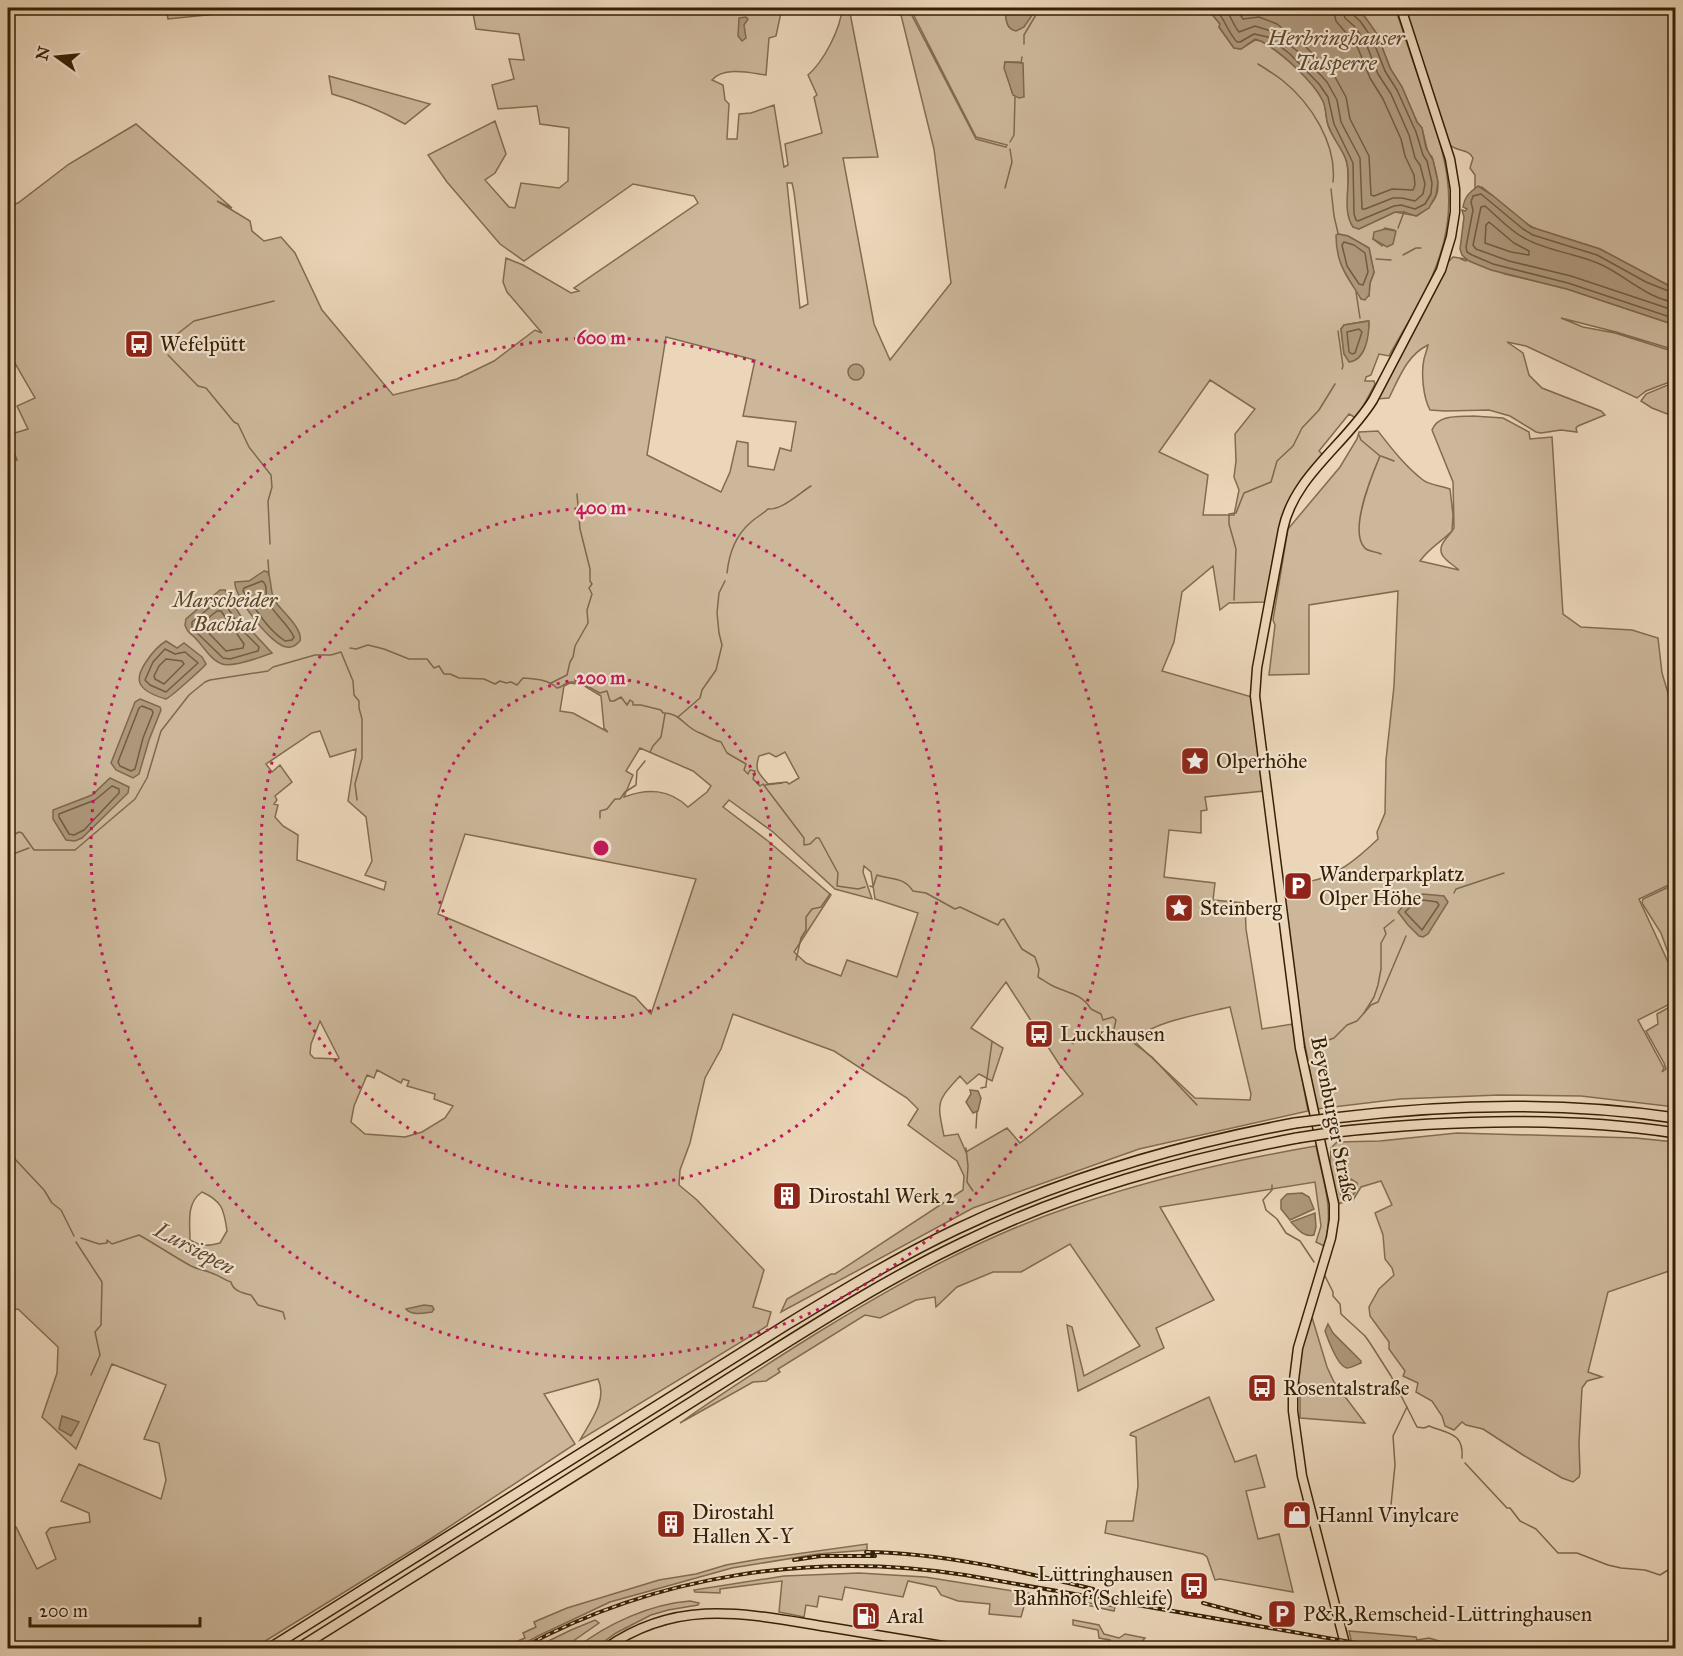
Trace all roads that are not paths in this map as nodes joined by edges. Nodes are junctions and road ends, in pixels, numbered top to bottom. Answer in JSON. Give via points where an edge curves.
{"nodes":[{"id":1,"x":1401,"y":8,"type":"edge"},
{"id":2,"x":1676,"y":1118,"type":"edge"},
{"id":3,"x":1676,"y":1133,"type":"edge"},
{"id":4,"x":270,"y":1648,"type":"edge"},
{"id":5,"x":299,"y":1648,"type":"edge"},
{"id":6,"x":606,"y":1648,"type":"edge"},
{"id":7,"x":955,"y":1648,"type":"edge"},
{"id":8,"x":1346,"y":1648,"type":"edge"}],
"edges":[{"from":1,"to":8,"type":"main road","name":"Beyenburger Straße","via":[[1452,170],[1455,198],[1451,237],[1437,278],[1373,400],[1290,504],[1263,634],[1255,696],[1302,1056],[1334,1204],[1333,1227],[1298,1348],[1293,1411],[1302,1476]]},
{"from":2,"to":4,"type":"highway","bridge":true,"via":[[1554,1107],[1431,1108],[1295,1123],[1150,1156],[1001,1209],[910,1253],[796,1319]]},
{"from":3,"to":5,"type":"highway","bridge":true,"via":[[1507,1121],[1336,1132],[1206,1156],[1031,1213],[963,1242],[861,1297]]},
{"from":6,"to":7,"type":"main road","via":[[660,1620],[717,1612]]}]}
